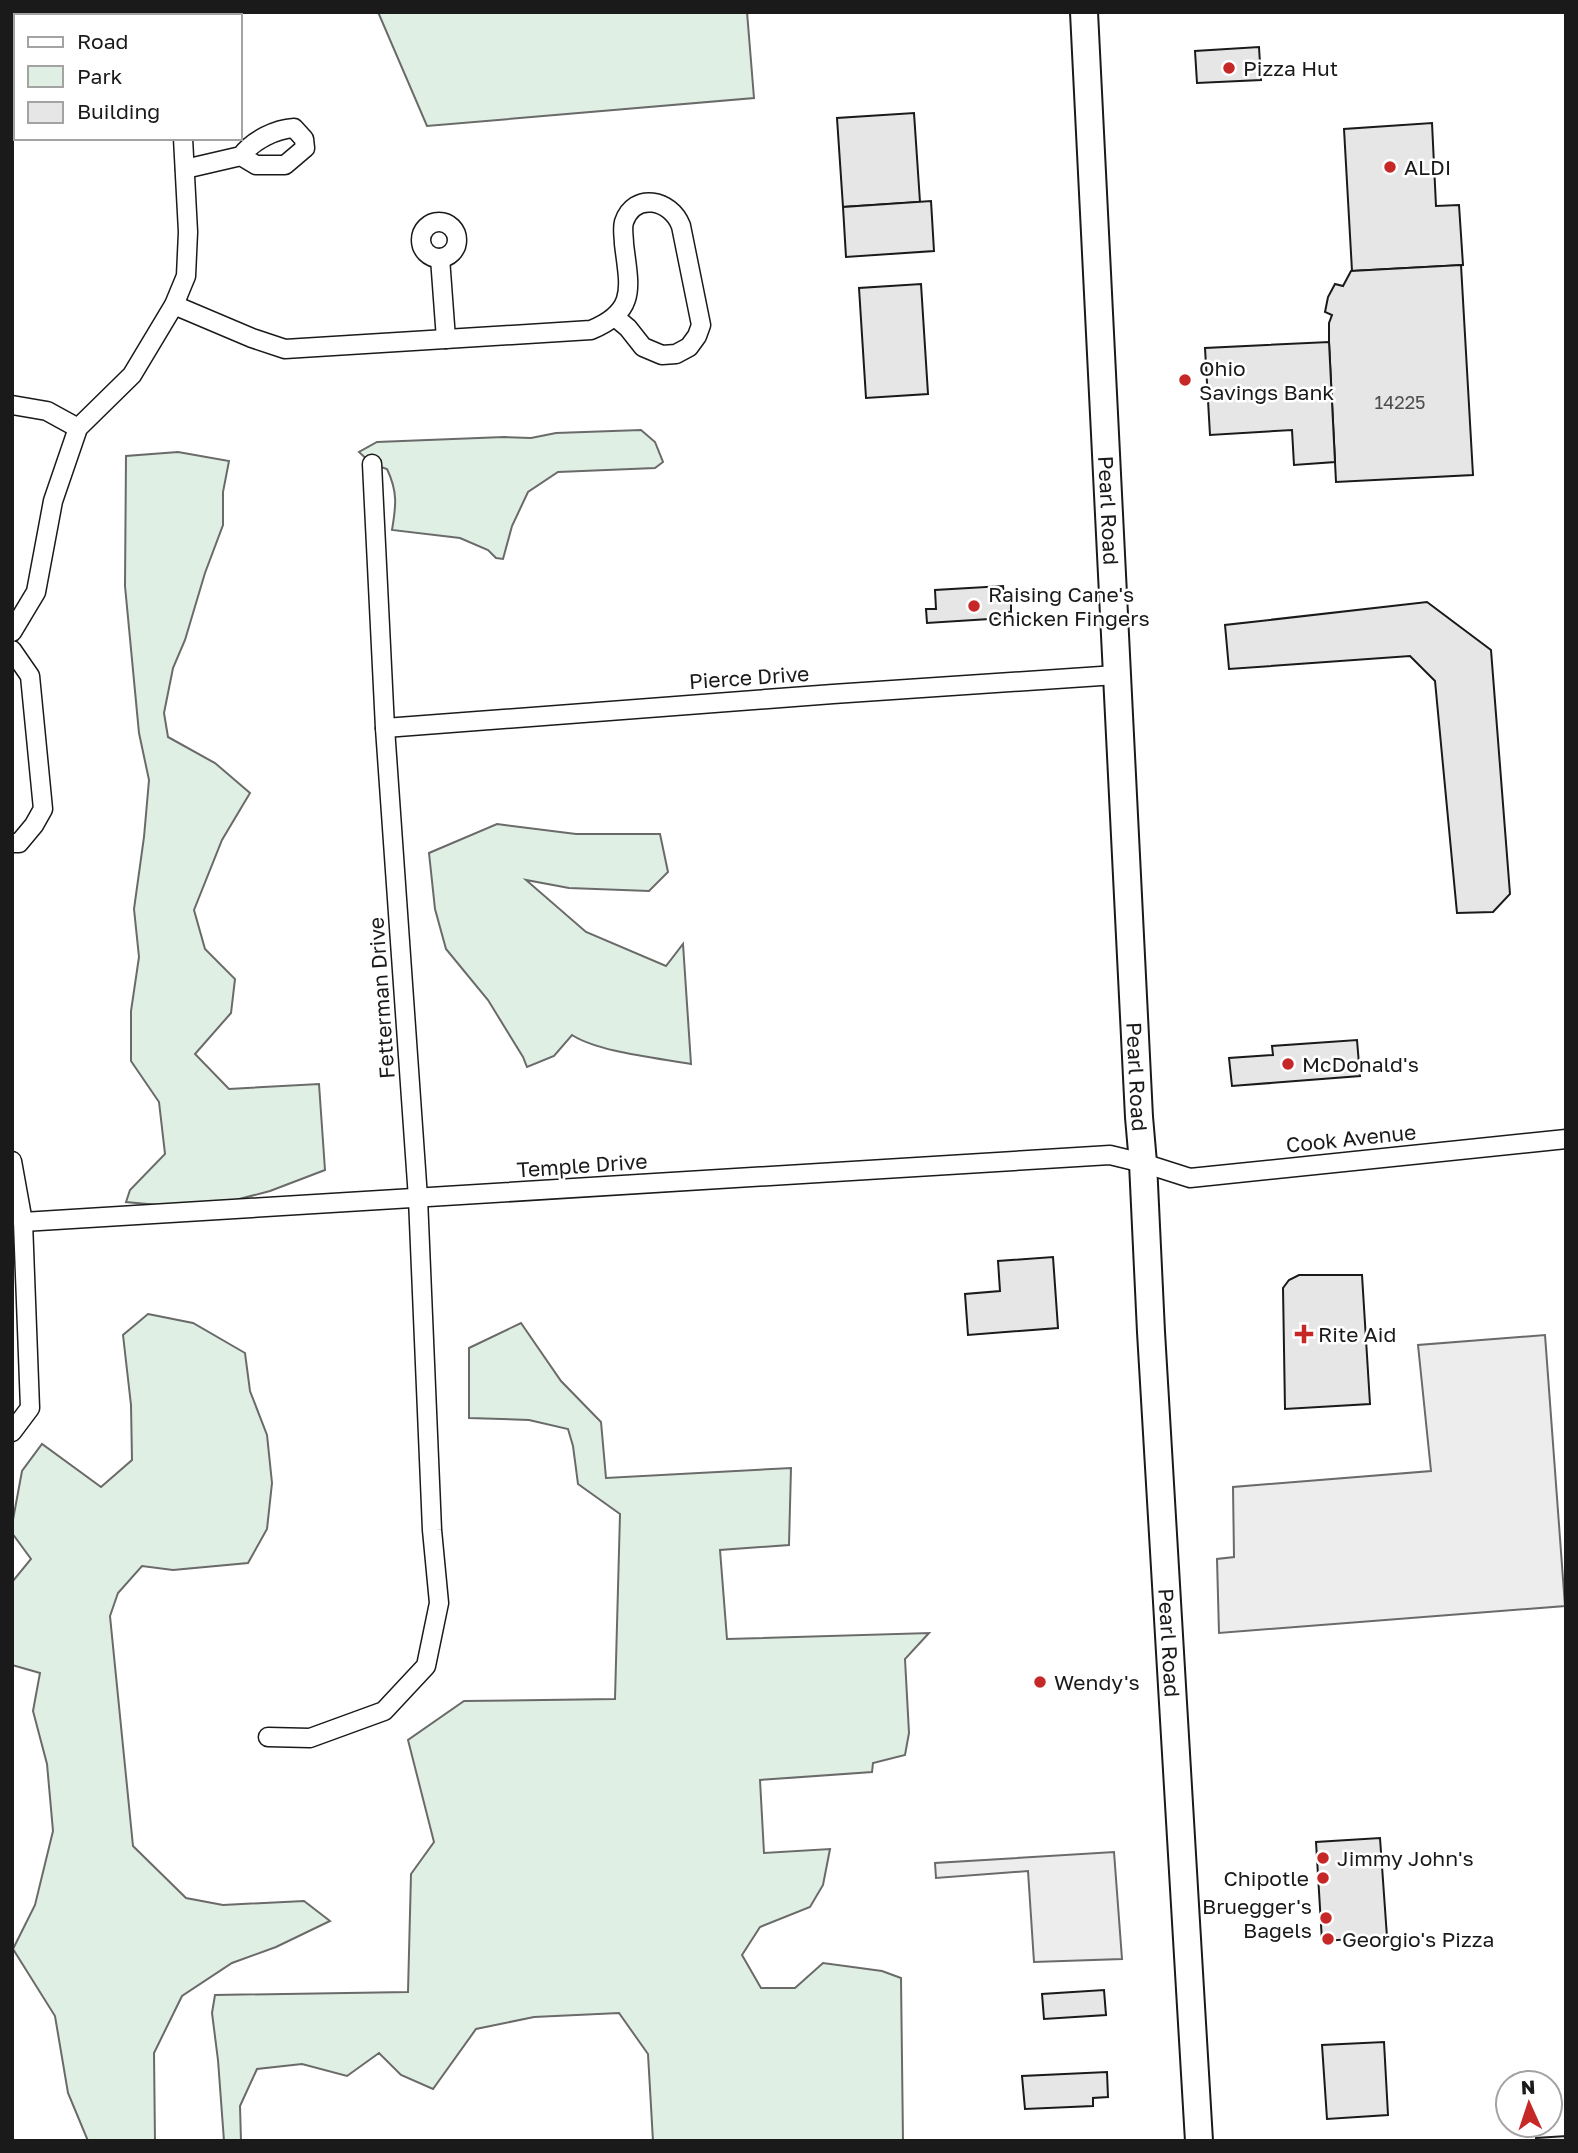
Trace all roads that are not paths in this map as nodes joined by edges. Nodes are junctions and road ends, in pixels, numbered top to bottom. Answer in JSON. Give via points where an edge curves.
{"nodes":[{"id":1,"x":1084,"y":12,"type":"edge"},
{"id":2,"x":183,"y":140,"type":"edge"},
{"id":3,"x":241,"y":156,"type":"dead end"},
{"id":4,"x":185,"y":169,"type":"junction"},
{"id":5,"x":440,"y":258,"type":"dead end"},
{"id":6,"x":174,"y":305,"type":"junction"},
{"id":7,"x":615,"y":317,"type":"junction"},
{"id":8,"x":446,"y":338,"type":"junction"},
{"id":9,"x":12,"y":405,"type":"edge"},
{"id":10,"x":78,"y":428,"type":"junction"},
{"id":11,"x":372,"y":464,"type":"dead end"},
{"id":12,"x":12,"y":632,"type":"edge"},
{"id":13,"x":12,"y":650,"type":"edge"},
{"id":14,"x":1116,"y":675,"type":"junction"},
{"id":15,"x":385,"y":728,"type":"junction"},
{"id":16,"x":12,"y":844,"type":"edge"},
{"id":17,"x":1566,"y":1139,"type":"edge"},
{"id":18,"x":12,"y":1161,"type":"edge"},
{"id":19,"x":1143,"y":1163,"type":"junction"},
{"id":20,"x":418,"y":1198,"type":"junction"},
{"id":21,"x":23,"y":1222,"type":"junction"},
{"id":22,"x":12,"y":1432,"type":"edge"},
{"id":23,"x":268,"y":1737,"type":"dead end"},
{"id":24,"x":1199,"y":2141,"type":"edge"}],
"edges":[{"from":1,"to":14,"type":"main road","name":"Pearl Road"},
{"from":2,"to":4,"type":"street"},
{"from":3,"to":4,"type":"street"},
{"from":4,"to":6,"type":"street","via":[[186,276]]},
{"from":5,"to":8,"type":"street"},
{"from":6,"to":8,"type":"street","via":[[285,349]]},
{"from":6,"to":10,"type":"street","via":[[132,375]]},
{"from":7,"to":7,"type":"street","via":[[626,301],[628,286],[625,220],[638,206],[664,205],[681,226],[701,325],[697,337],[676,354],[656,354],[643,347]]},
{"from":7,"to":8,"type":"street","via":[[591,330]]},
{"from":9,"to":10,"type":"street","via":[[47,411]]},
{"from":10,"to":12,"type":"street","via":[[53,501],[36,592]]},
{"from":11,"to":15,"type":"street","name":"Fetterman Drive"},
{"from":13,"to":16,"type":"street","via":[[30,676],[43,809],[19,843]]},
{"from":14,"to":15,"type":"street","name":"Pierce Drive"},
{"from":14,"to":19,"type":"main road","name":"Pearl Road"},
{"from":15,"to":20,"type":"street","name":"Fetterman Drive"},
{"from":17,"to":19,"type":"street","name":"Cook Avenue","via":[[1190,1178]]},
{"from":18,"to":21,"type":"street"},
{"from":19,"to":20,"type":"street","name":"Temple Drive","via":[[1110,1155]]},
{"from":19,"to":24,"type":"main road","name":"Pearl Road"},
{"from":20,"to":21,"type":"street","name":"Temple Drive"},
{"from":20,"to":23,"type":"street","name":"Fetterman Drive","via":[[439,1603],[426,1667],[384,1710],[310,1738]]},
{"from":21,"to":22,"type":"street","via":[[30,1408]]}]}
